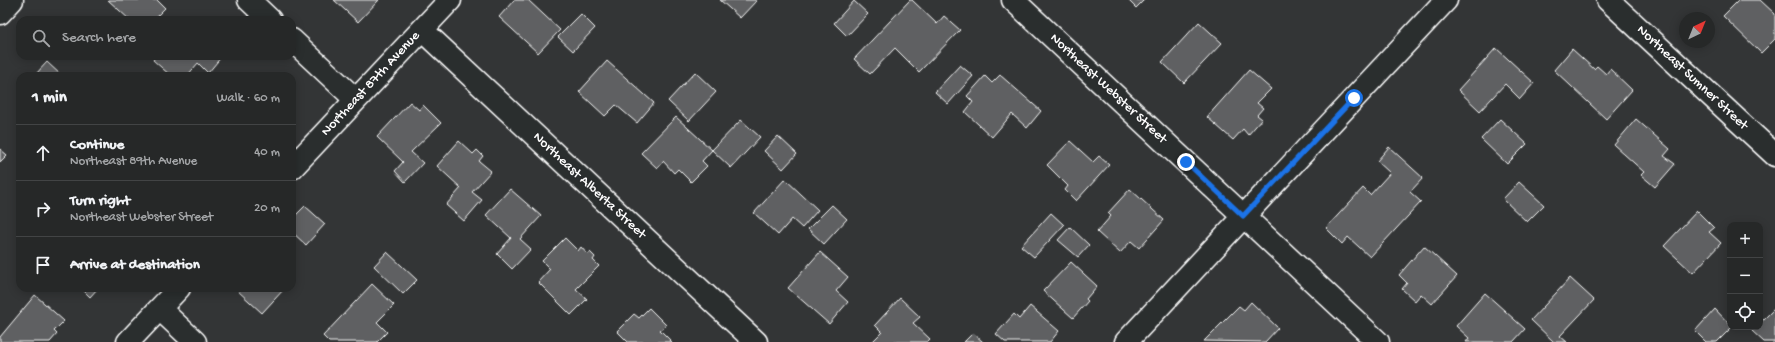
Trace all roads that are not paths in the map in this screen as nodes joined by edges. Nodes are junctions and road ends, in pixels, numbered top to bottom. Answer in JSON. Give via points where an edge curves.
{"nodes":[{"id":1,"x":12,"y":0,"type":"edge"},
{"id":2,"x":249,"y":0,"type":"edge"},
{"id":3,"x":450,"y":0,"type":"edge"},
{"id":4,"x":1013,"y":0,"type":"edge"},
{"id":5,"x":1446,"y":0,"type":"edge"},
{"id":6,"x":1608,"y":0,"type":"edge"},
{"id":7,"x":0,"y":13,"type":"edge"},
{"id":8,"x":266,"y":16,"type":"edge"},
{"id":9,"x":422,"y":30,"type":"junction"},
{"id":10,"x":296,"y":44,"type":"edge"},
{"id":11,"x":356,"y":100,"type":"junction"},
{"id":12,"x":1775,"y":155,"type":"edge"},
{"id":13,"x":296,"y":164,"type":"edge"},
{"id":14,"x":1243,"y":216,"type":"junction"},
{"id":15,"x":175,"y":292,"type":"edge"},
{"id":16,"x":160,"y":309,"type":"junction"},
{"id":17,"x":128,"y":342,"type":"edge"},
{"id":18,"x":195,"y":342,"type":"edge"},
{"id":19,"x":756,"y":342,"type":"edge"},
{"id":20,"x":1126,"y":342,"type":"edge"},
{"id":21,"x":1378,"y":342,"type":"edge"}],
"edges":[{"from":1,"to":7,"type":"street"},
{"from":2,"to":8,"type":"street"},
{"from":3,"to":9,"type":"street","name":"Northeast 87th Avenue"},
{"from":4,"to":14,"type":"street","name":"Northeast Webster Street"},
{"from":5,"to":14,"type":"street"},
{"from":6,"to":12,"type":"street","name":"Northeast Sumner Street"},
{"from":9,"to":11,"type":"street","name":"Northeast 87th Avenue"},
{"from":9,"to":19,"type":"street","name":"Northeast Alberta Street"},
{"from":10,"to":11,"type":"street"},
{"from":11,"to":13,"type":"street","name":"Northeast 87th Avenue"},
{"from":14,"to":20,"type":"street"},
{"from":14,"to":21,"type":"street","name":"Northeast Webster Street"},
{"from":15,"to":16,"type":"street"},
{"from":16,"to":17,"type":"street"},
{"from":16,"to":18,"type":"street"}]}
